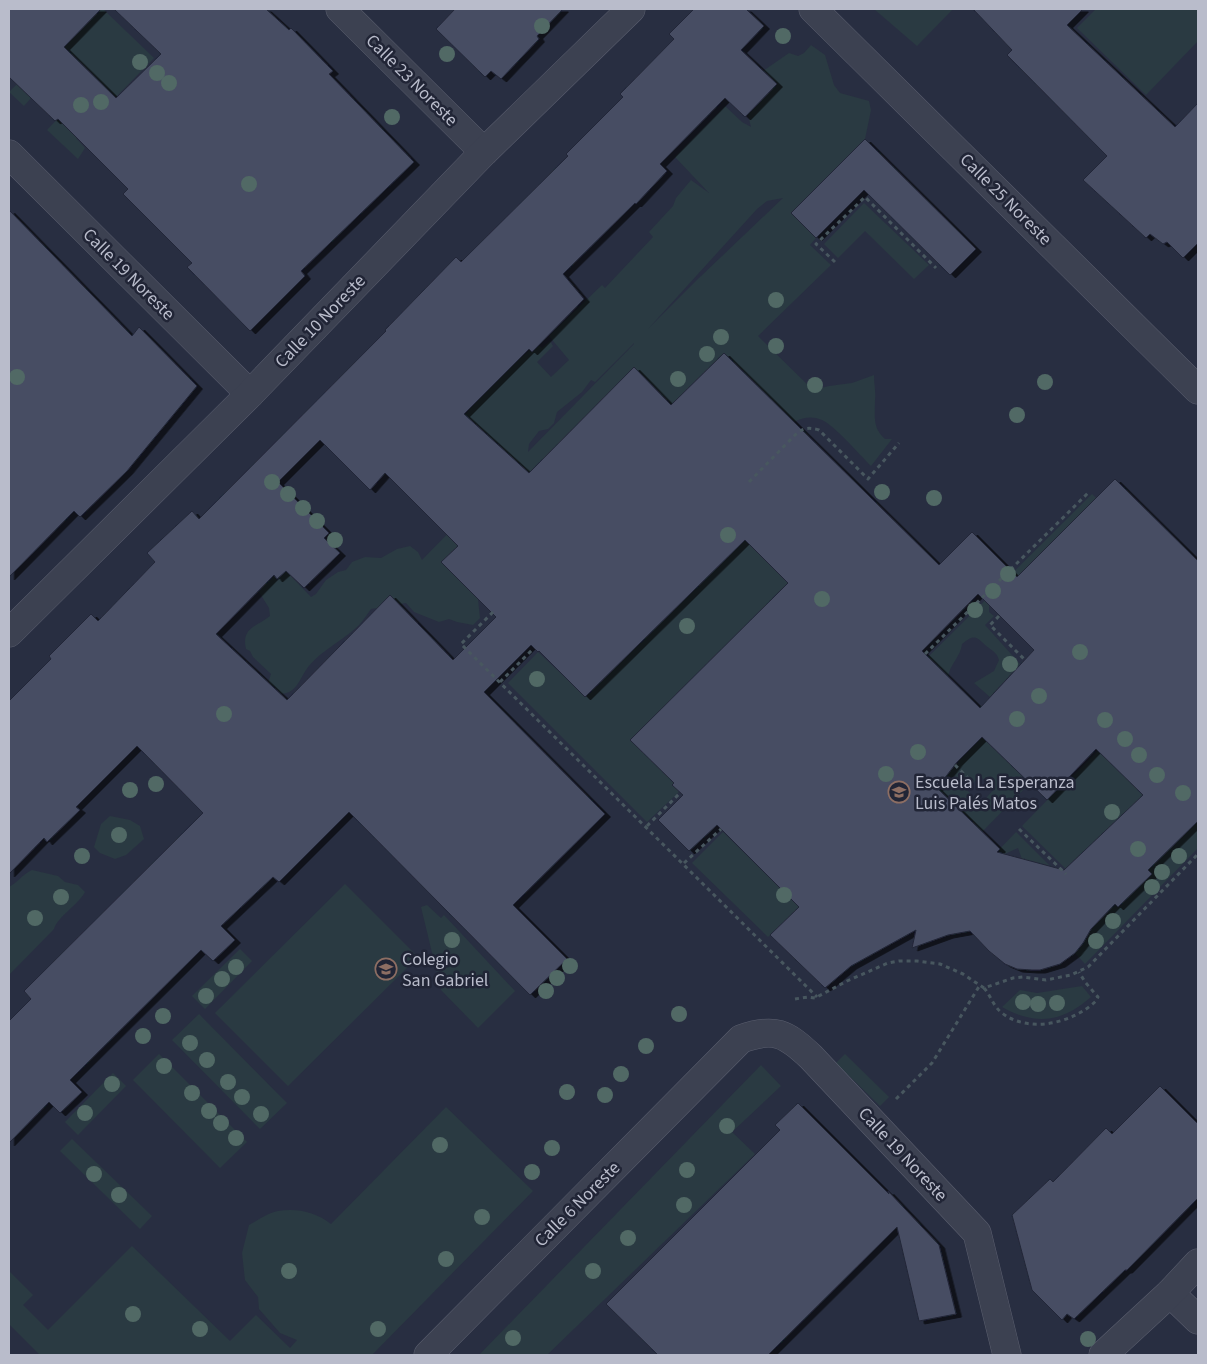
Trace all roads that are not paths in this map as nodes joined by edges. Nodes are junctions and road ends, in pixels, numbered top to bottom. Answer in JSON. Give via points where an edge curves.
{"nodes":[{"id":1,"x":340,"y":9,"type":"edge"},
{"id":2,"x":631,"y":9,"type":"edge"},
{"id":3,"x":813,"y":9,"type":"edge"},
{"id":4,"x":484,"y":152,"type":"junction"},
{"id":5,"x":9,"y":154,"type":"edge"},
{"id":6,"x":1198,"y":390,"type":"edge"},
{"id":7,"x":250,"y":394,"type":"junction"},
{"id":8,"x":11,"y":627,"type":"edge"},
{"id":9,"x":726,"y":1054,"type":"joint"},
{"id":10,"x":1198,"y":1263,"type":"edge"},
{"id":11,"x":1170,"y":1293,"type":"junction"},
{"id":12,"x":1198,"y":1320,"type":"edge"},
{"id":13,"x":428,"y":1355,"type":"edge"},
{"id":14,"x":1007,"y":1355,"type":"edge"},
{"id":15,"x":1103,"y":1355,"type":"edge"}],
"edges":[{"from":1,"to":4,"type":"street","name":"Calle 23 Noreste"},
{"from":2,"to":4,"type":"street","name":"Calle 10 Noreste"},
{"from":3,"to":6,"type":"street","name":"Calle 25 Noreste"},
{"from":4,"to":7,"type":"street","name":"Calle 10 Noreste"},
{"from":5,"to":7,"type":"street","name":"Calle 19 Noreste"},
{"from":7,"to":8,"type":"street","name":"Calle 10 Noreste"},
{"from":9,"to":13,"type":"street","name":"Calle 6 Noreste"},
{"from":9,"to":14,"type":"street","name":"Calle 19 Noreste","via":[[741,1039],[757,1033],[778,1033],[798,1044],[977,1233]]},
{"from":10,"to":11,"type":"street"},
{"from":11,"to":12,"type":"street"},
{"from":11,"to":15,"type":"street"}]}
